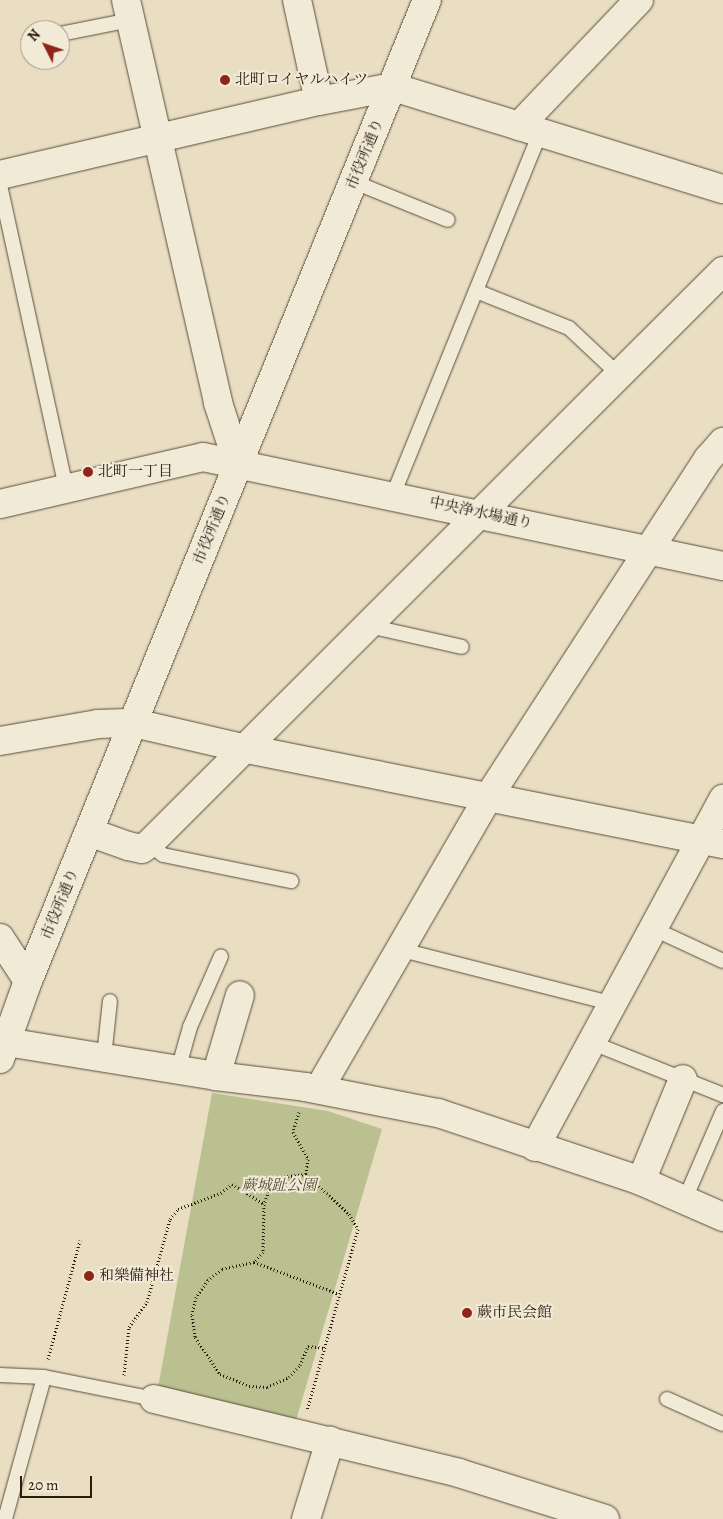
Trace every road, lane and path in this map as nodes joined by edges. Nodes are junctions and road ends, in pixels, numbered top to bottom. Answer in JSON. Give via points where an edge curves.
{"nodes":[{"id":1,"x":297,"y":0,"type":"edge"},
{"id":2,"x":427,"y":0,"type":"edge"},
{"id":3,"x":639,"y":0,"type":"edge"},
{"id":4,"x":128,"y":10,"type":"edge"},
{"id":5,"x":70,"y":30,"type":"edge"},
{"id":6,"x":393,"y":88,"type":"junction"},
{"id":7,"x":319,"y":101,"type":"junction"},
{"id":8,"x":529,"y":129,"type":"junction"},
{"id":9,"x":159,"y":139,"type":"junction"},
{"id":10,"x":0,"y":175,"type":"edge"},
{"id":11,"x":354,"y":182,"type":"junction"},
{"id":12,"x":0,"y":185,"type":"edge"},
{"id":13,"x":723,"y":188,"type":"edge"},
{"id":14,"x":448,"y":220,"type":"dead end"},
{"id":15,"x":723,"y":271,"type":"edge"},
{"id":16,"x":476,"y":291,"type":"junction"},
{"id":17,"x":619,"y":375,"type":"junction"},
{"id":18,"x":723,"y":442,"type":"edge"},
{"id":19,"x":238,"y":464,"type":"junction"},
{"id":20,"x":66,"y":488,"type":"junction"},
{"id":21,"x":393,"y":495,"type":"junction"},
{"id":22,"x":0,"y":504,"type":"edge"},
{"id":23,"x":482,"y":513,"type":"junction"},
{"id":24,"x":648,"y":550,"type":"junction"},
{"id":25,"x":723,"y":566,"type":"edge"},
{"id":26,"x":369,"y":626,"type":"junction"},
{"id":27,"x":462,"y":647,"type":"dead end"},
{"id":28,"x":134,"y":723,"type":"junction"},
{"id":29,"x":0,"y":741,"type":"edge"},
{"id":30,"x":247,"y":749,"type":"junction"},
{"id":31,"x":489,"y":796,"type":"junction"},
{"id":32,"x":723,"y":799,"type":"edge"},
{"id":33,"x":89,"y":832,"type":"junction"},
{"id":34,"x":712,"y":842,"type":"edge"},
{"id":35,"x":149,"y":844,"type":"junction"},
{"id":36,"x":291,"y":881,"type":"dead end"},
{"id":37,"x":652,"y":928,"type":"junction"},
{"id":38,"x":0,"y":938,"type":"edge"},
{"id":39,"x":398,"y":949,"type":"junction"},
{"id":40,"x":221,"y":956,"type":"dead end"},
{"id":41,"x":723,"y":961,"type":"edge"},
{"id":42,"x":28,"y":981,"type":"junction"},
{"id":43,"x":240,"y":995,"type":"dead end"},
{"id":44,"x":110,"y":1001,"type":"dead end"},
{"id":45,"x":610,"y":1003,"type":"junction"},
{"id":46,"x":590,"y":1042,"type":"junction"},
{"id":47,"x":2,"y":1047,"type":"edge"},
{"id":48,"x":104,"y":1057,"type":"junction"},
{"id":49,"x":178,"y":1070,"type":"junction"},
{"id":50,"x":216,"y":1076,"type":"junction"},
{"id":51,"x":683,"y":1079,"type":"junction"},
{"id":52,"x":312,"y":1088,"type":"junction"},
{"id":53,"x":723,"y":1095,"type":"edge"},
{"id":54,"x":723,"y":1110,"type":"edge"},
{"id":55,"x":535,"y":1147,"type":"junction"},
{"id":56,"x":306,"y":1174,"type":"junction"},
{"id":57,"x":635,"y":1179,"type":"junction"},
{"id":58,"x":685,"y":1199,"type":"junction"},
{"id":59,"x":264,"y":1204,"type":"junction"},
{"id":60,"x":723,"y":1217,"type":"edge"},
{"id":61,"x":80,"y":1240,"type":"dead end"},
{"id":62,"x":254,"y":1262,"type":"junction"},
{"id":63,"x":339,"y":1294,"type":"junction"},
{"id":64,"x":325,"y":1348,"type":"junction"},
{"id":65,"x":0,"y":1375,"type":"edge"},
{"id":66,"x":44,"y":1377,"type":"junction"},
{"id":67,"x":121,"y":1390,"type":"junction"},
{"id":68,"x":154,"y":1399,"type":"joint"},
{"id":69,"x":667,"y":1399,"type":"dead end"},
{"id":70,"x":723,"y":1424,"type":"edge"},
{"id":71,"x":300,"y":1433,"type":"junction"},
{"id":72,"x":330,"y":1441,"type":"junction"},
{"id":73,"x":5,"y":1519,"type":"edge"},
{"id":74,"x":306,"y":1519,"type":"edge"},
{"id":75,"x":605,"y":1519,"type":"edge"}],
"edges":[{"from":1,"to":7,"type":"street"},
{"from":2,"to":6,"type":"street","name":"市役所通り"},
{"from":3,"to":8,"type":"street"},
{"from":4,"to":5,"type":"lane"},
{"from":4,"to":9,"type":"street"},
{"from":6,"to":7,"type":"street"},
{"from":6,"to":8,"type":"street"},
{"from":6,"to":11,"type":"street","name":"市役所通り"},
{"from":7,"to":9,"type":"street"},
{"from":8,"to":13,"type":"street"},
{"from":8,"to":16,"type":"lane"},
{"from":9,"to":10,"type":"street"},
{"from":9,"to":19,"type":"street","via":[[218,404]]},
{"from":11,"to":14,"type":"lane"},
{"from":11,"to":19,"type":"street","name":"市役所通り"},
{"from":12,"to":20,"type":"lane"},
{"from":15,"to":17,"type":"street"},
{"from":16,"to":17,"type":"lane","via":[[569,328]]},
{"from":16,"to":21,"type":"lane"},
{"from":17,"to":23,"type":"street"},
{"from":18,"to":24,"type":"street","via":[[708,459]]},
{"from":19,"to":20,"type":"street","name":"中央浄水場通り","via":[[203,457]]},
{"from":19,"to":21,"type":"street","name":"中央浄水場通り"},
{"from":19,"to":28,"type":"street","name":"市役所通り"},
{"from":20,"to":22,"type":"street","name":"中央浄水場通り"},
{"from":21,"to":23,"type":"street","name":"中央浄水場通り"},
{"from":23,"to":24,"type":"street","name":"中央浄水場通り"},
{"from":23,"to":26,"type":"street"},
{"from":24,"to":25,"type":"street","name":"中央浄水場通り"},
{"from":24,"to":31,"type":"street"},
{"from":26,"to":27,"type":"lane"},
{"from":26,"to":30,"type":"street"},
{"from":28,"to":29,"type":"street","via":[[98,724]]},
{"from":28,"to":30,"type":"street"},
{"from":28,"to":33,"type":"street","name":"市役所通り"},
{"from":30,"to":31,"type":"street"},
{"from":30,"to":35,"type":"street"},
{"from":31,"to":34,"type":"street"},
{"from":31,"to":39,"type":"street"},
{"from":32,"to":34,"type":"street"},
{"from":33,"to":35,"type":"street","via":[[142,849]]},
{"from":33,"to":42,"type":"street","name":"市役所通り"},
{"from":34,"to":37,"type":"street"},
{"from":35,"to":36,"type":"lane","via":[[163,854]]},
{"from":37,"to":41,"type":"lane"},
{"from":37,"to":45,"type":"street"},
{"from":38,"to":42,"type":"street"},
{"from":39,"to":45,"type":"lane"},
{"from":39,"to":52,"type":"street"},
{"from":40,"to":49,"type":"lane","via":[[190,1027]]},
{"from":42,"to":47,"type":"street","name":"市役所通り"},
{"from":43,"to":50,"type":"street"},
{"from":44,"to":48,"type":"lane"},
{"from":45,"to":46,"type":"street"},
{"from":46,"to":51,"type":"lane"},
{"from":46,"to":55,"type":"street"},
{"from":47,"to":48,"type":"street"},
{"from":48,"to":49,"type":"street"},
{"from":49,"to":50,"type":"street"},
{"from":50,"to":52,"type":"street"},
{"from":51,"to":53,"type":"lane"},
{"from":51,"to":57,"type":"street"},
{"from":52,"to":55,"type":"street","via":[[438,1113]]},
{"from":52,"to":56,"type":"path","via":[[293,1132],[308,1159]]},
{"from":54,"to":58,"type":"lane"},
{"from":55,"to":57,"type":"street"},
{"from":56,"to":59,"type":"path","via":[[283,1178],[270,1188]]},
{"from":56,"to":63,"type":"path","via":[[348,1214],[358,1228]]},
{"from":57,"to":58,"type":"street"},
{"from":58,"to":60,"type":"street"},
{"from":59,"to":62,"type":"path","via":[[263,1252]]},
{"from":59,"to":67,"type":"path","via":[[232,1184],[221,1193],[178,1209],[170,1220],[147,1302],[129,1327]]},
{"from":61,"to":66,"type":"path"},
{"from":62,"to":63,"type":"path"},
{"from":62,"to":64,"type":"path","via":[[222,1269],[208,1280],[196,1297],[192,1315],[195,1336],[220,1374],[249,1386],[267,1388],[289,1377],[300,1365],[308,1346]]},
{"from":63,"to":64,"type":"path"},
{"from":64,"to":71,"type":"path"},
{"from":65,"to":66,"type":"lane"},
{"from":66,"to":67,"type":"lane"},
{"from":66,"to":73,"type":"lane"},
{"from":67,"to":68,"type":"lane"},
{"from":68,"to":71,"type":"street"},
{"from":69,"to":70,"type":"lane"},
{"from":71,"to":72,"type":"street"},
{"from":72,"to":74,"type":"street"},
{"from":72,"to":75,"type":"street","via":[[459,1473]]}]}
